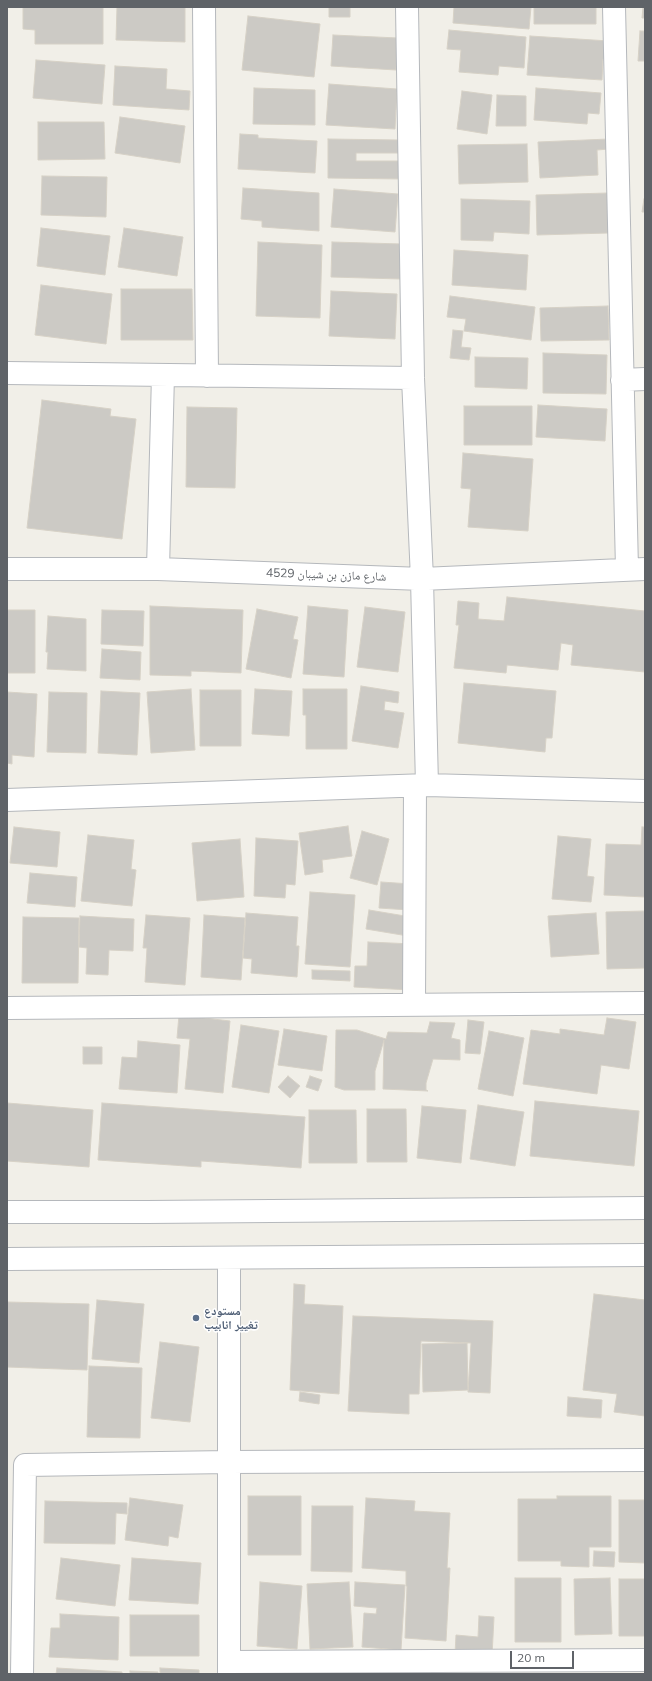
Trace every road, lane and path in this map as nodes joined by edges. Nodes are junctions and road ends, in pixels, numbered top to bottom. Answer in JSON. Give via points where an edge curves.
{"nodes":[{"id":1,"x":204,"y":7,"type":"edge"},
{"id":2,"x":407,"y":7,"type":"edge"},
{"id":3,"x":614,"y":7,"type":"edge"},
{"id":4,"x":7,"y":373,"type":"edge"},
{"id":5,"x":163,"y":375,"type":"junction"},
{"id":6,"x":207,"y":376,"type":"junction"},
{"id":7,"x":413,"y":378,"type":"junction"},
{"id":8,"x":645,"y":379,"type":"edge"},
{"id":9,"x":622,"y":380,"type":"junction"},
{"id":10,"x":7,"y":569,"type":"edge"},
{"id":11,"x":158,"y":569,"type":"junction"},
{"id":12,"x":636,"y":569,"type":"edge"},
{"id":13,"x":422,"y":579,"type":"junction"},
{"id":14,"x":421,"y":786,"type":"junction"},
{"id":15,"x":645,"y":791,"type":"edge"},
{"id":16,"x":7,"y":800,"type":"edge"},
{"id":17,"x":645,"y":1003,"type":"edge"},
{"id":18,"x":414,"y":1005,"type":"junction"},
{"id":19,"x":7,"y":1008,"type":"edge"},
{"id":20,"x":645,"y":1208,"type":"edge"},
{"id":21,"x":7,"y":1212,"type":"edge"},
{"id":22,"x":645,"y":1255,"type":"edge"},
{"id":23,"x":7,"y":1259,"type":"edge"},
{"id":24,"x":229,"y":1259,"type":"junction"},
{"id":25,"x":645,"y":1460,"type":"edge"},
{"id":26,"x":229,"y":1462,"type":"junction"},
{"id":27,"x":645,"y":1660,"type":"edge"},
{"id":28,"x":228,"y":1668,"type":"edge"},
{"id":29,"x":22,"y":1674,"type":"edge"}],
"edges":[{"from":1,"to":6,"type":"street"},
{"from":2,"to":7,"type":"street"},
{"from":3,"to":9,"type":"street"},
{"from":4,"to":5,"type":"street"},
{"from":5,"to":6,"type":"street"},
{"from":5,"to":11,"type":"street"},
{"from":6,"to":7,"type":"street"},
{"from":7,"to":13,"type":"street"},
{"from":8,"to":9,"type":"street"},
{"from":9,"to":12,"type":"street"},
{"from":10,"to":11,"type":"street","name":"شارع مازن بن شيبان 4529"},
{"from":11,"to":13,"type":"street","name":"شارع مازن بن شيبان 4529"},
{"from":12,"to":13,"type":"street","name":"شارع مازن بن شيبان 4529"},
{"from":13,"to":14,"type":"street"},
{"from":14,"to":15,"type":"street"},
{"from":14,"to":16,"type":"street"},
{"from":14,"to":18,"type":"street"},
{"from":17,"to":18,"type":"street"},
{"from":18,"to":19,"type":"street"},
{"from":20,"to":21,"type":"street"},
{"from":22,"to":24,"type":"street"},
{"from":23,"to":24,"type":"street"},
{"from":24,"to":26,"type":"street"},
{"from":25,"to":26,"type":"street"},
{"from":26,"to":28,"type":"street"},
{"from":26,"to":29,"type":"street","via":[[25,1465]]},
{"from":27,"to":28,"type":"street"}]}
